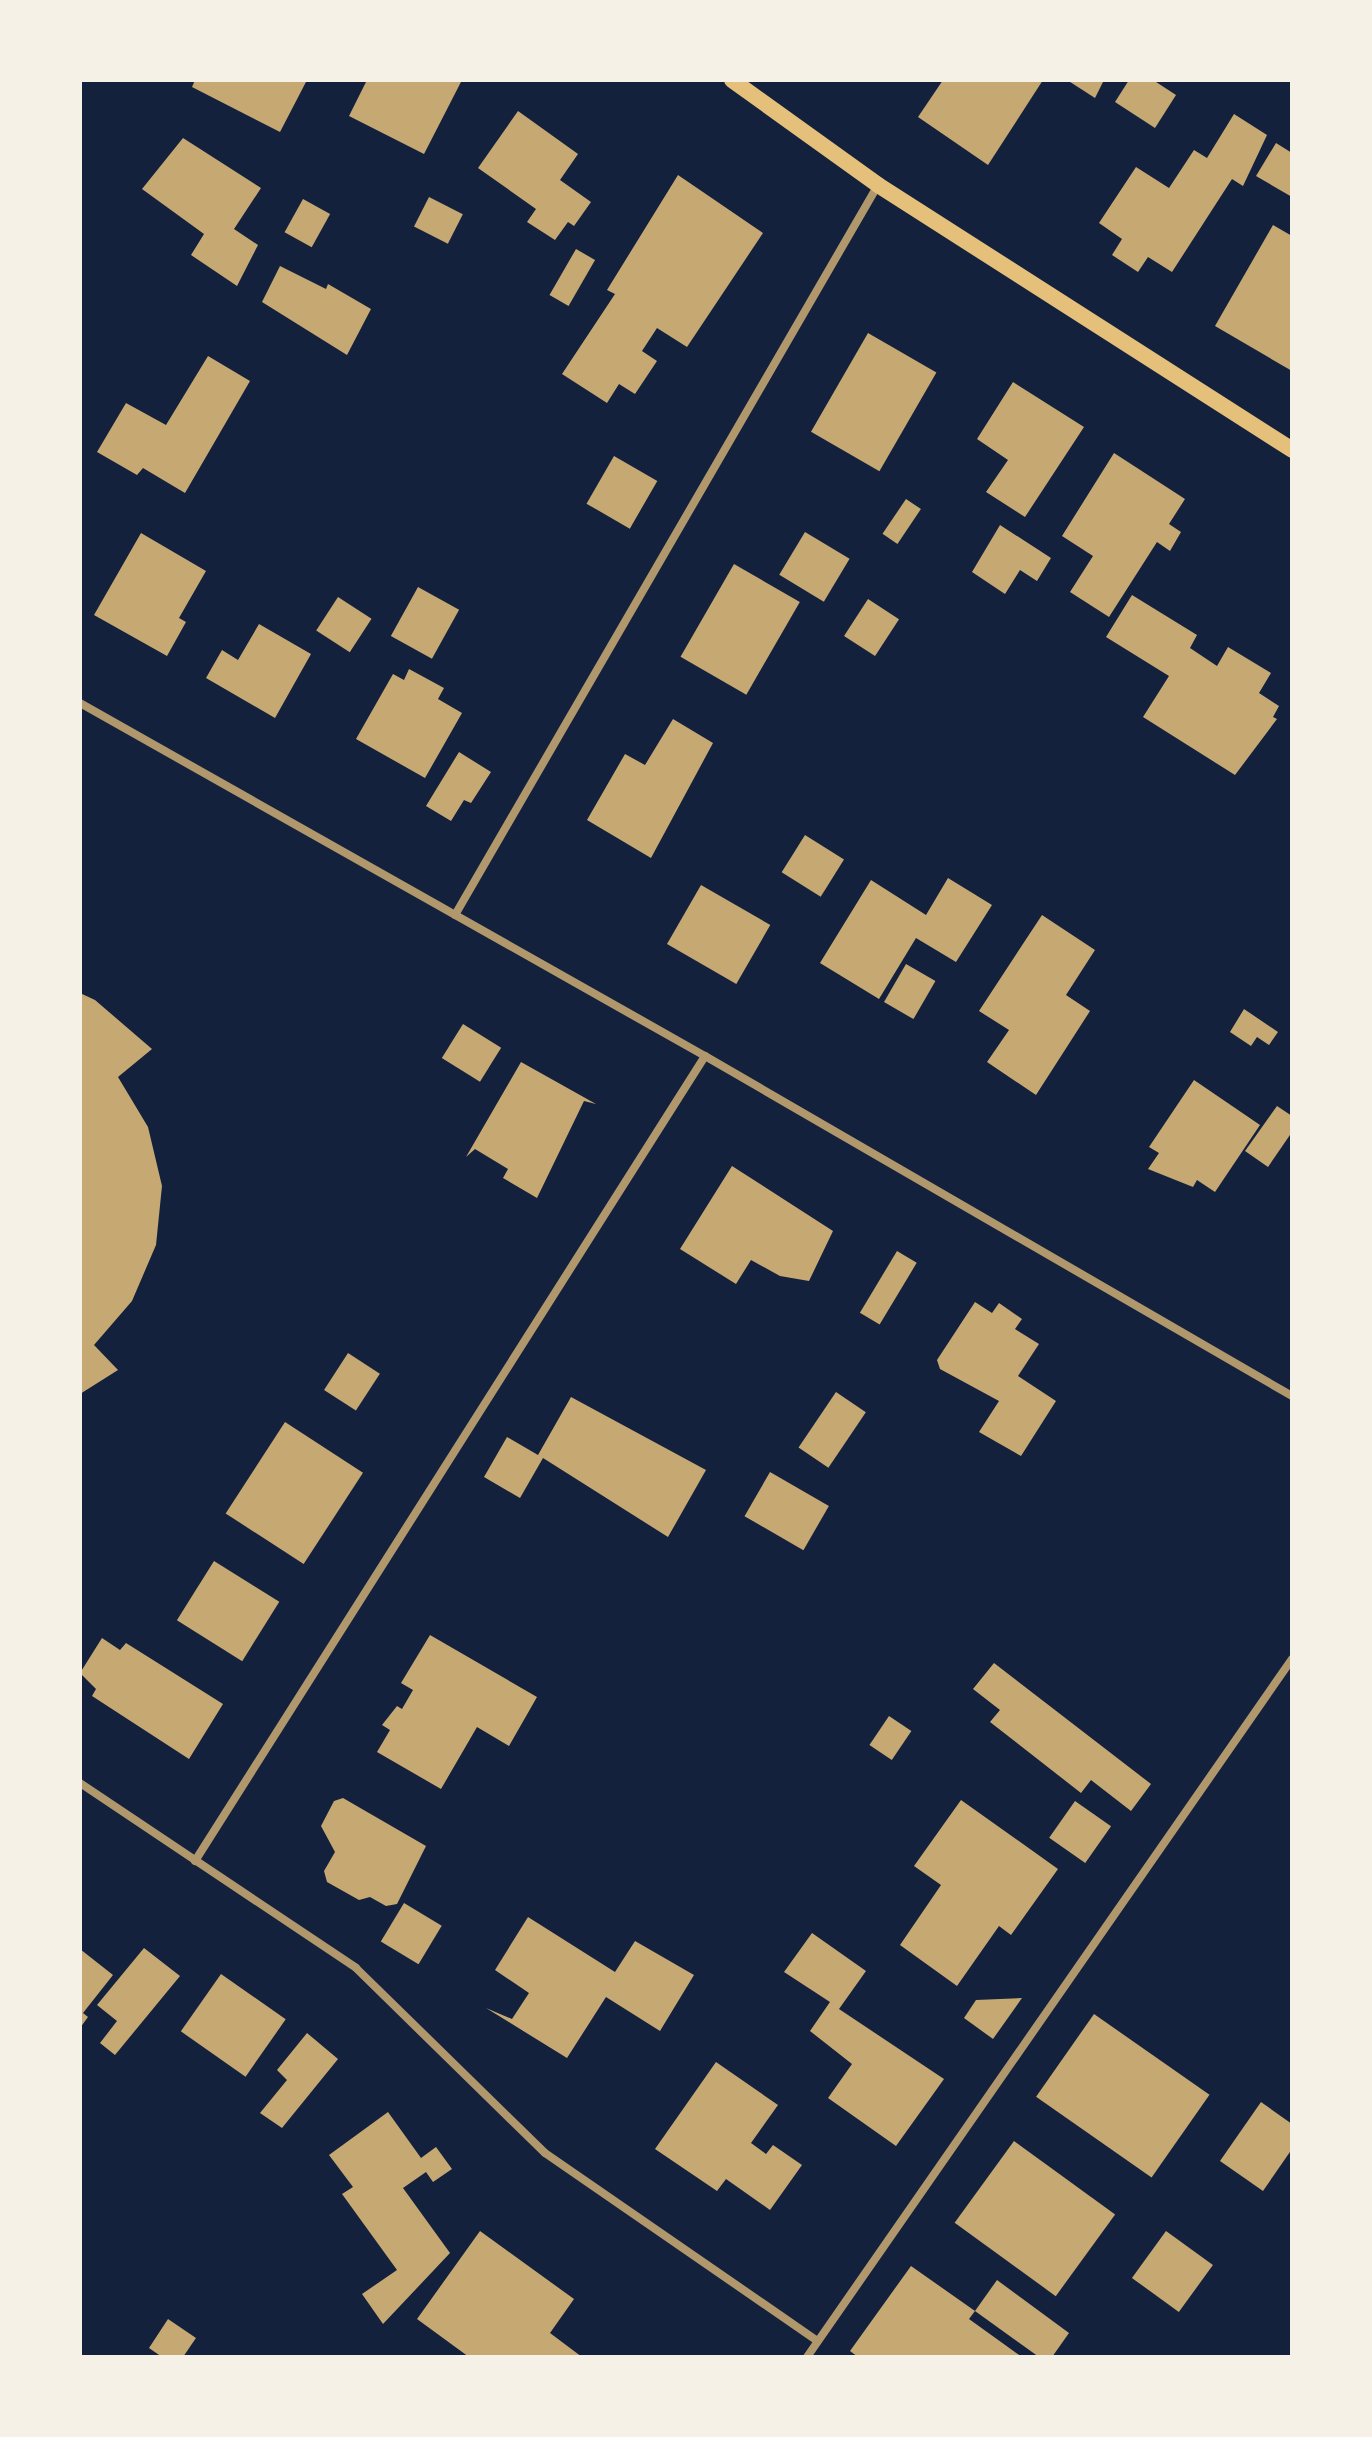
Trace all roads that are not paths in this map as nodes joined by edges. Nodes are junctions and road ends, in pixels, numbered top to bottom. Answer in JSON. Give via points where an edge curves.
{"nodes":[{"id":1,"x":732,"y":80,"type":"edge"},
{"id":2,"x":878,"y":185,"type":"junction"},
{"id":3,"x":1292,"y":450,"type":"edge"},
{"id":4,"x":80,"y":703,"type":"edge"},
{"id":5,"x":455,"y":915,"type":"junction"},
{"id":6,"x":705,"y":1056,"type":"junction"},
{"id":7,"x":1292,"y":1396,"type":"edge"},
{"id":8,"x":1292,"y":1659,"type":"edge"},
{"id":9,"x":80,"y":1783,"type":"edge"},
{"id":10,"x":195,"y":1861,"type":"junction"},
{"id":11,"x":818,"y":2341,"type":"junction"},
{"id":12,"x":807,"y":2357,"type":"edge"}],
"edges":[{"from":1,"to":2,"type":"main road"},
{"from":2,"to":3,"type":"main road"},
{"from":2,"to":5,"type":"street"},
{"from":4,"to":5,"type":"street"},
{"from":5,"to":6,"type":"street"},
{"from":6,"to":7,"type":"street"},
{"from":6,"to":10,"type":"street"},
{"from":8,"to":11,"type":"street"},
{"from":9,"to":10,"type":"street"},
{"from":10,"to":11,"type":"street","via":[[356,1968],[545,2153]]},
{"from":11,"to":12,"type":"street"}]}
